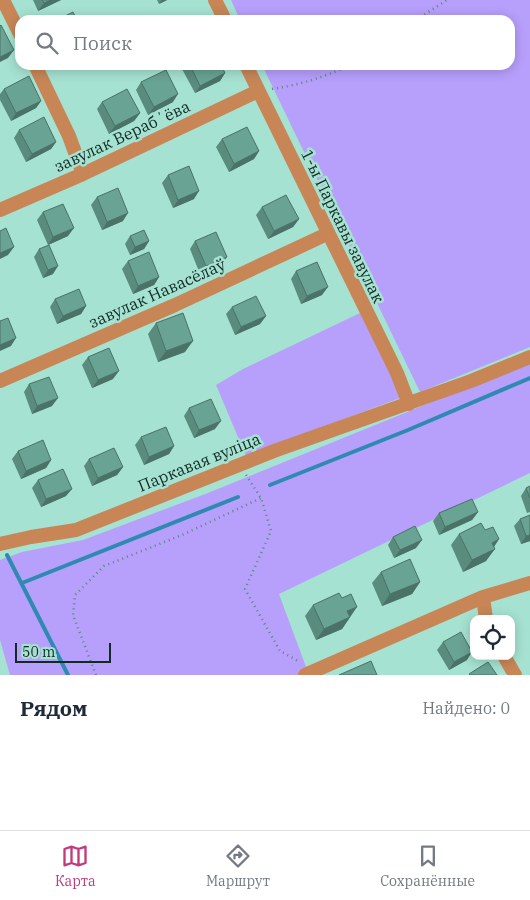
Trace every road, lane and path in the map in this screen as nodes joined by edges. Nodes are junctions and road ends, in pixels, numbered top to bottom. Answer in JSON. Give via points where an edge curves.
{"nodes":[{"id":1,"x":3,"y":0,"type":"edge"},
{"id":2,"x":215,"y":0,"type":"edge"},
{"id":3,"x":447,"y":0,"type":"edge"},
{"id":4,"x":222,"y":15,"type":"edge"},
{"id":5,"x":424,"y":15,"type":"edge"},
{"id":6,"x":15,"y":24,"type":"edge"},
{"id":7,"x":37,"y":70,"type":"edge"},
{"id":8,"x":248,"y":70,"type":"edge"},
{"id":9,"x":340,"y":70,"type":"edge"},
{"id":10,"x":258,"y":91,"type":"junction"},
{"id":11,"x":83,"y":174,"type":"junction"},
{"id":12,"x":0,"y":210,"type":"edge"},
{"id":13,"x":327,"y":234,"type":"junction"},
{"id":14,"x":530,"y":357,"type":"edge"},
{"id":15,"x":0,"y":381,"type":"edge"},
{"id":16,"x":409,"y":404,"type":"junction"},
{"id":17,"x":240,"y":465,"type":"junction"},
{"id":18,"x":261,"y":498,"type":"junction"},
{"id":19,"x":0,"y":544,"type":"edge"},
{"id":20,"x":530,"y":583,"type":"edge"},
{"id":21,"x":484,"y":597,"type":"junction"},
{"id":22,"x":486,"y":615,"type":"edge"},
{"id":23,"x":506,"y":660,"type":"edge"},
{"id":24,"x":310,"y":673,"type":"edge"},
{"id":25,"x":96,"y":675,"type":"edge"},
{"id":26,"x":515,"y":675,"type":"edge"}],
"edges":[{"from":1,"to":6,"type":"street"},
{"from":2,"to":4,"type":"street"},
{"from":3,"to":5,"type":"path"},
{"from":7,"to":11,"type":"street"},
{"from":8,"to":10,"type":"street","name":"1-ы Паркавы завулак"},
{"from":9,"to":10,"type":"path","via":[[292,86]]},
{"from":10,"to":11,"type":"street","name":"завулак Верабʼёва"},
{"from":10,"to":13,"type":"street","name":"1-ы Паркавы завулак"},
{"from":11,"to":12,"type":"street","name":"завулак Верабʼёва"},
{"from":13,"to":15,"type":"street","name":"завулак Навасёлаў","via":[[175,306]]},
{"from":13,"to":16,"type":"street","name":"1-ы Паркавы завулак","via":[[397,373]]},
{"from":14,"to":16,"type":"street","name":"Паркавая вуліца"},
{"from":16,"to":17,"type":"street","name":"Паркавая вуліца"},
{"from":17,"to":18,"type":"path"},
{"from":17,"to":19,"type":"street","name":"Паркавая вуліца","via":[[76,530]]},
{"from":18,"to":24,"type":"path","via":[[271,531],[245,589],[280,650]]},
{"from":18,"to":25,"type":"path","via":[[182,535],[104,566],[75,595],[73,615]]},
{"from":20,"to":21,"type":"street"},
{"from":21,"to":22,"type":"street"},
{"from":21,"to":24,"type":"street"},
{"from":23,"to":26,"type":"street"}]}
